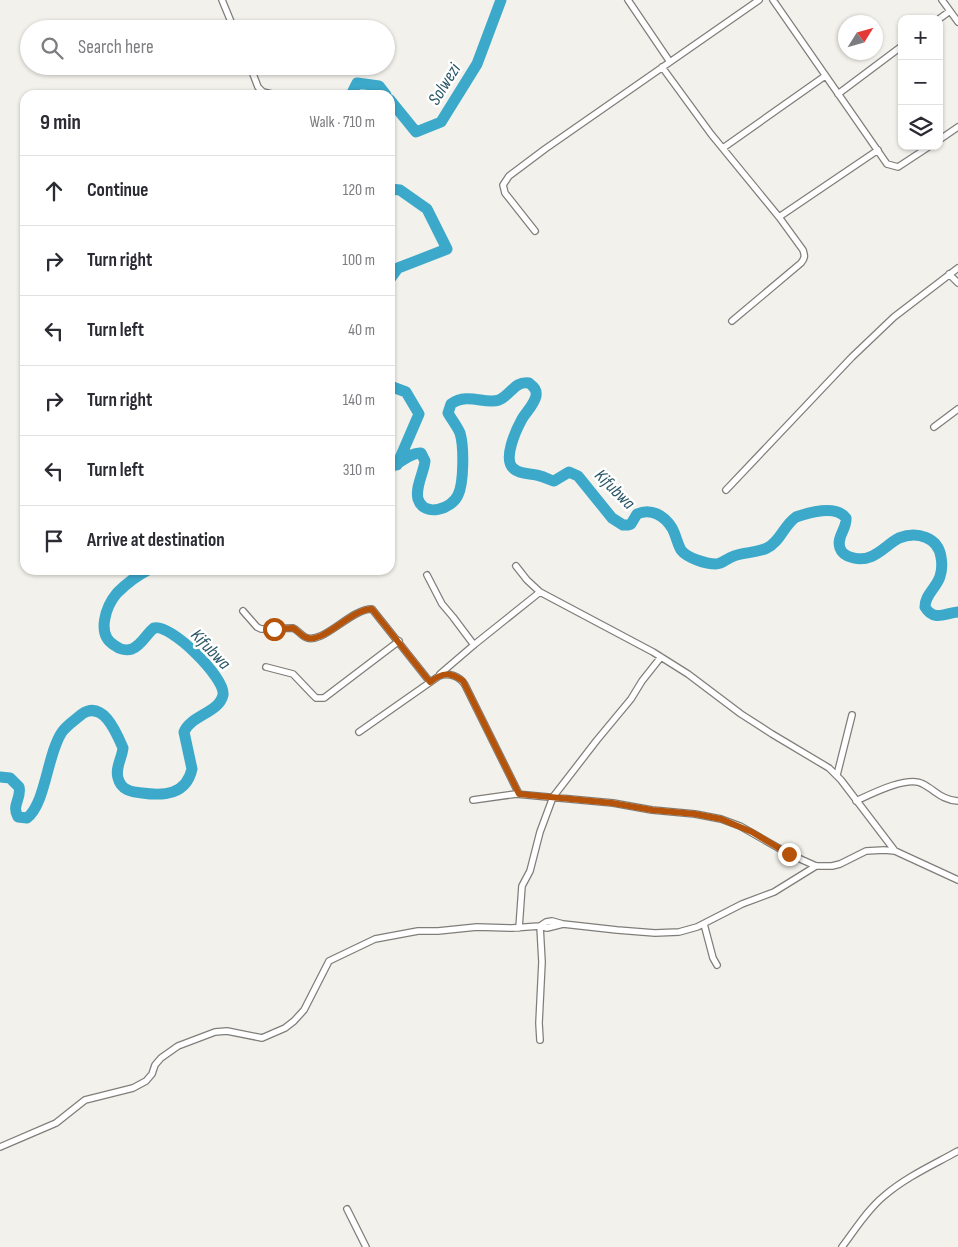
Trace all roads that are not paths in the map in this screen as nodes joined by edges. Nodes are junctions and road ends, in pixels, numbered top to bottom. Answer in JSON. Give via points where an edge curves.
{"nodes":[{"id":1,"x":222,"y":0,"type":"edge"},
{"id":2,"x":628,"y":0,"type":"edge"},
{"id":3,"x":759,"y":0,"type":"edge"},
{"id":4,"x":773,"y":0,"type":"edge"},
{"id":5,"x":942,"y":0,"type":"edge"},
{"id":6,"x":950,"y":11,"type":"junction"},
{"id":7,"x":943,"y":16,"type":"edge"},
{"id":8,"x":230,"y":20,"type":"edge"},
{"id":9,"x":958,"y":22,"type":"edge"},
{"id":10,"x":898,"y":49,"type":"edge"},
{"id":11,"x":670,"y":62,"type":"junction"},
{"id":12,"x":662,"y":67,"type":"junction"},
{"id":13,"x":253,"y":75,"type":"edge"},
{"id":14,"x":825,"y":76,"type":"junction"},
{"id":15,"x":261,"y":90,"type":"edge"},
{"id":16,"x":838,"y":94,"type":"junction"},
{"id":17,"x":958,"y":127,"type":"edge"},
{"id":18,"x":943,"y":137,"type":"edge"},
{"id":19,"x":723,"y":148,"type":"junction"},
{"id":20,"x":878,"y":150,"type":"junction"},
{"id":21,"x":924,"y":150,"type":"edge"},
{"id":22,"x":780,"y":217,"type":"junction"},
{"id":23,"x":535,"y":231,"type":"dead end"},
{"id":24,"x":958,"y":268,"type":"edge"},
{"id":25,"x":949,"y":274,"type":"junction"},
{"id":26,"x":958,"y":284,"type":"edge"},
{"id":27,"x":732,"y":321,"type":"dead end"},
{"id":28,"x":958,"y":409,"type":"edge"},
{"id":29,"x":934,"y":427,"type":"dead end"},
{"id":30,"x":726,"y":490,"type":"dead end"},
{"id":31,"x":516,"y":566,"type":"dead end"},
{"id":32,"x":427,"y":575,"type":"dead end"},
{"id":33,"x":540,"y":592,"type":"junction"},
{"id":34,"x":243,"y":611,"type":"dead end"},
{"id":35,"x":399,"y":641,"type":"junction"},
{"id":36,"x":474,"y":645,"type":"junction"},
{"id":37,"x":661,"y":657,"type":"junction"},
{"id":38,"x":266,"y":667,"type":"dead end"},
{"id":39,"x":439,"y":676,"type":"junction"},
{"id":40,"x":430,"y":682,"type":"junction"},
{"id":41,"x":852,"y":716,"type":"dead end"},
{"id":42,"x":359,"y":732,"type":"dead end"},
{"id":43,"x":837,"y":775,"type":"junction"},
{"id":44,"x":519,"y":794,"type":"junction"},
{"id":45,"x":553,"y":797,"type":"junction"},
{"id":46,"x":473,"y":800,"type":"dead end"},
{"id":47,"x":856,"y":801,"type":"junction"},
{"id":48,"x":958,"y":801,"type":"edge"},
{"id":49,"x":895,"y":851,"type":"junction"},
{"id":50,"x":816,"y":866,"type":"junction"},
{"id":51,"x":958,"y":880,"type":"edge"},
{"id":52,"x":704,"y":924,"type":"junction"},
{"id":53,"x":540,"y":926,"type":"junction"},
{"id":54,"x":519,"y":928,"type":"junction"},
{"id":55,"x":717,"y":965,"type":"dead end"},
{"id":56,"x":540,"y":1040,"type":"dead end"},
{"id":57,"x":0,"y":1147,"type":"edge"},
{"id":58,"x":958,"y":1152,"type":"edge"},
{"id":59,"x":348,"y":1209,"type":"dead end"},
{"id":60,"x":366,"y":1247,"type":"edge"},
{"id":61,"x":842,"y":1247,"type":"edge"}],
"edges":[{"from":1,"to":8,"type":"street"},
{"from":2,"to":11,"type":"street"},
{"from":3,"to":11,"type":"street"},
{"from":4,"to":14,"type":"street"},
{"from":5,"to":6,"type":"street"},
{"from":6,"to":7,"type":"street"},
{"from":6,"to":9,"type":"street"},
{"from":10,"to":16,"type":"street"},
{"from":11,"to":12,"type":"street"},
{"from":12,"to":19,"type":"street"},
{"from":12,"to":23,"type":"street","via":[[509,176],[503,185],[505,193]]},
{"from":13,"to":15,"type":"street"},
{"from":14,"to":16,"type":"street"},
{"from":14,"to":19,"type":"street"},
{"from":16,"to":20,"type":"street"},
{"from":17,"to":18,"type":"street"},
{"from":19,"to":22,"type":"street"},
{"from":20,"to":21,"type":"street","via":[[888,164],[898,167]]},
{"from":20,"to":22,"type":"street"},
{"from":22,"to":27,"type":"street","via":[[805,258]]},
{"from":24,"to":25,"type":"street"},
{"from":25,"to":26,"type":"street"},
{"from":25,"to":30,"type":"street","via":[[894,317],[852,357]]},
{"from":28,"to":29,"type":"street"},
{"from":31,"to":33,"type":"street"},
{"from":32,"to":36,"type":"street","via":[[442,604]]},
{"from":33,"to":36,"type":"street"},
{"from":33,"to":37,"type":"street"},
{"from":34,"to":35,"type":"street","via":[[261,629],[293,628],[309,638],[326,634],[351,615],[374,610]]},
{"from":35,"to":38,"type":"street","via":[[324,698],[316,698],[294,674]]},
{"from":35,"to":40,"type":"street"},
{"from":36,"to":39,"type":"street"},
{"from":37,"to":43,"type":"street","via":[[741,714],[823,763]]},
{"from":37,"to":45,"type":"street","via":[[632,700]]},
{"from":39,"to":40,"type":"street"},
{"from":39,"to":44,"type":"street","via":[[446,674],[463,681]]},
{"from":40,"to":42,"type":"street"},
{"from":41,"to":43,"type":"street"},
{"from":43,"to":47,"type":"street"},
{"from":44,"to":45,"type":"street"},
{"from":44,"to":46,"type":"street"},
{"from":45,"to":50,"type":"street","via":[[721,819]]},
{"from":45,"to":54,"type":"street","via":[[530,871],[522,886]]},
{"from":47,"to":48,"type":"street","via":[[913,781],[946,799]]},
{"from":47,"to":49,"type":"street"},
{"from":49,"to":50,"type":"street","via":[[872,850],[840,864]]},
{"from":49,"to":51,"type":"street"},
{"from":50,"to":52,"type":"street","via":[[782,888]]},
{"from":52,"to":53,"type":"street","via":[[672,933],[563,924],[547,928]]},
{"from":52,"to":55,"type":"street"},
{"from":53,"to":54,"type":"street"},
{"from":53,"to":56,"type":"street"},
{"from":54,"to":57,"type":"street","via":[[418,931],[374,939],[329,961],[304,1010],[285,1028],[262,1038],[227,1031],[215,1032],[178,1046],[161,1058],[146,1081],[133,1088],[85,1100],[56,1122]]},
{"from":58,"to":61,"type":"street","via":[[913,1176],[883,1197]]},
{"from":59,"to":60,"type":"street"}]}
